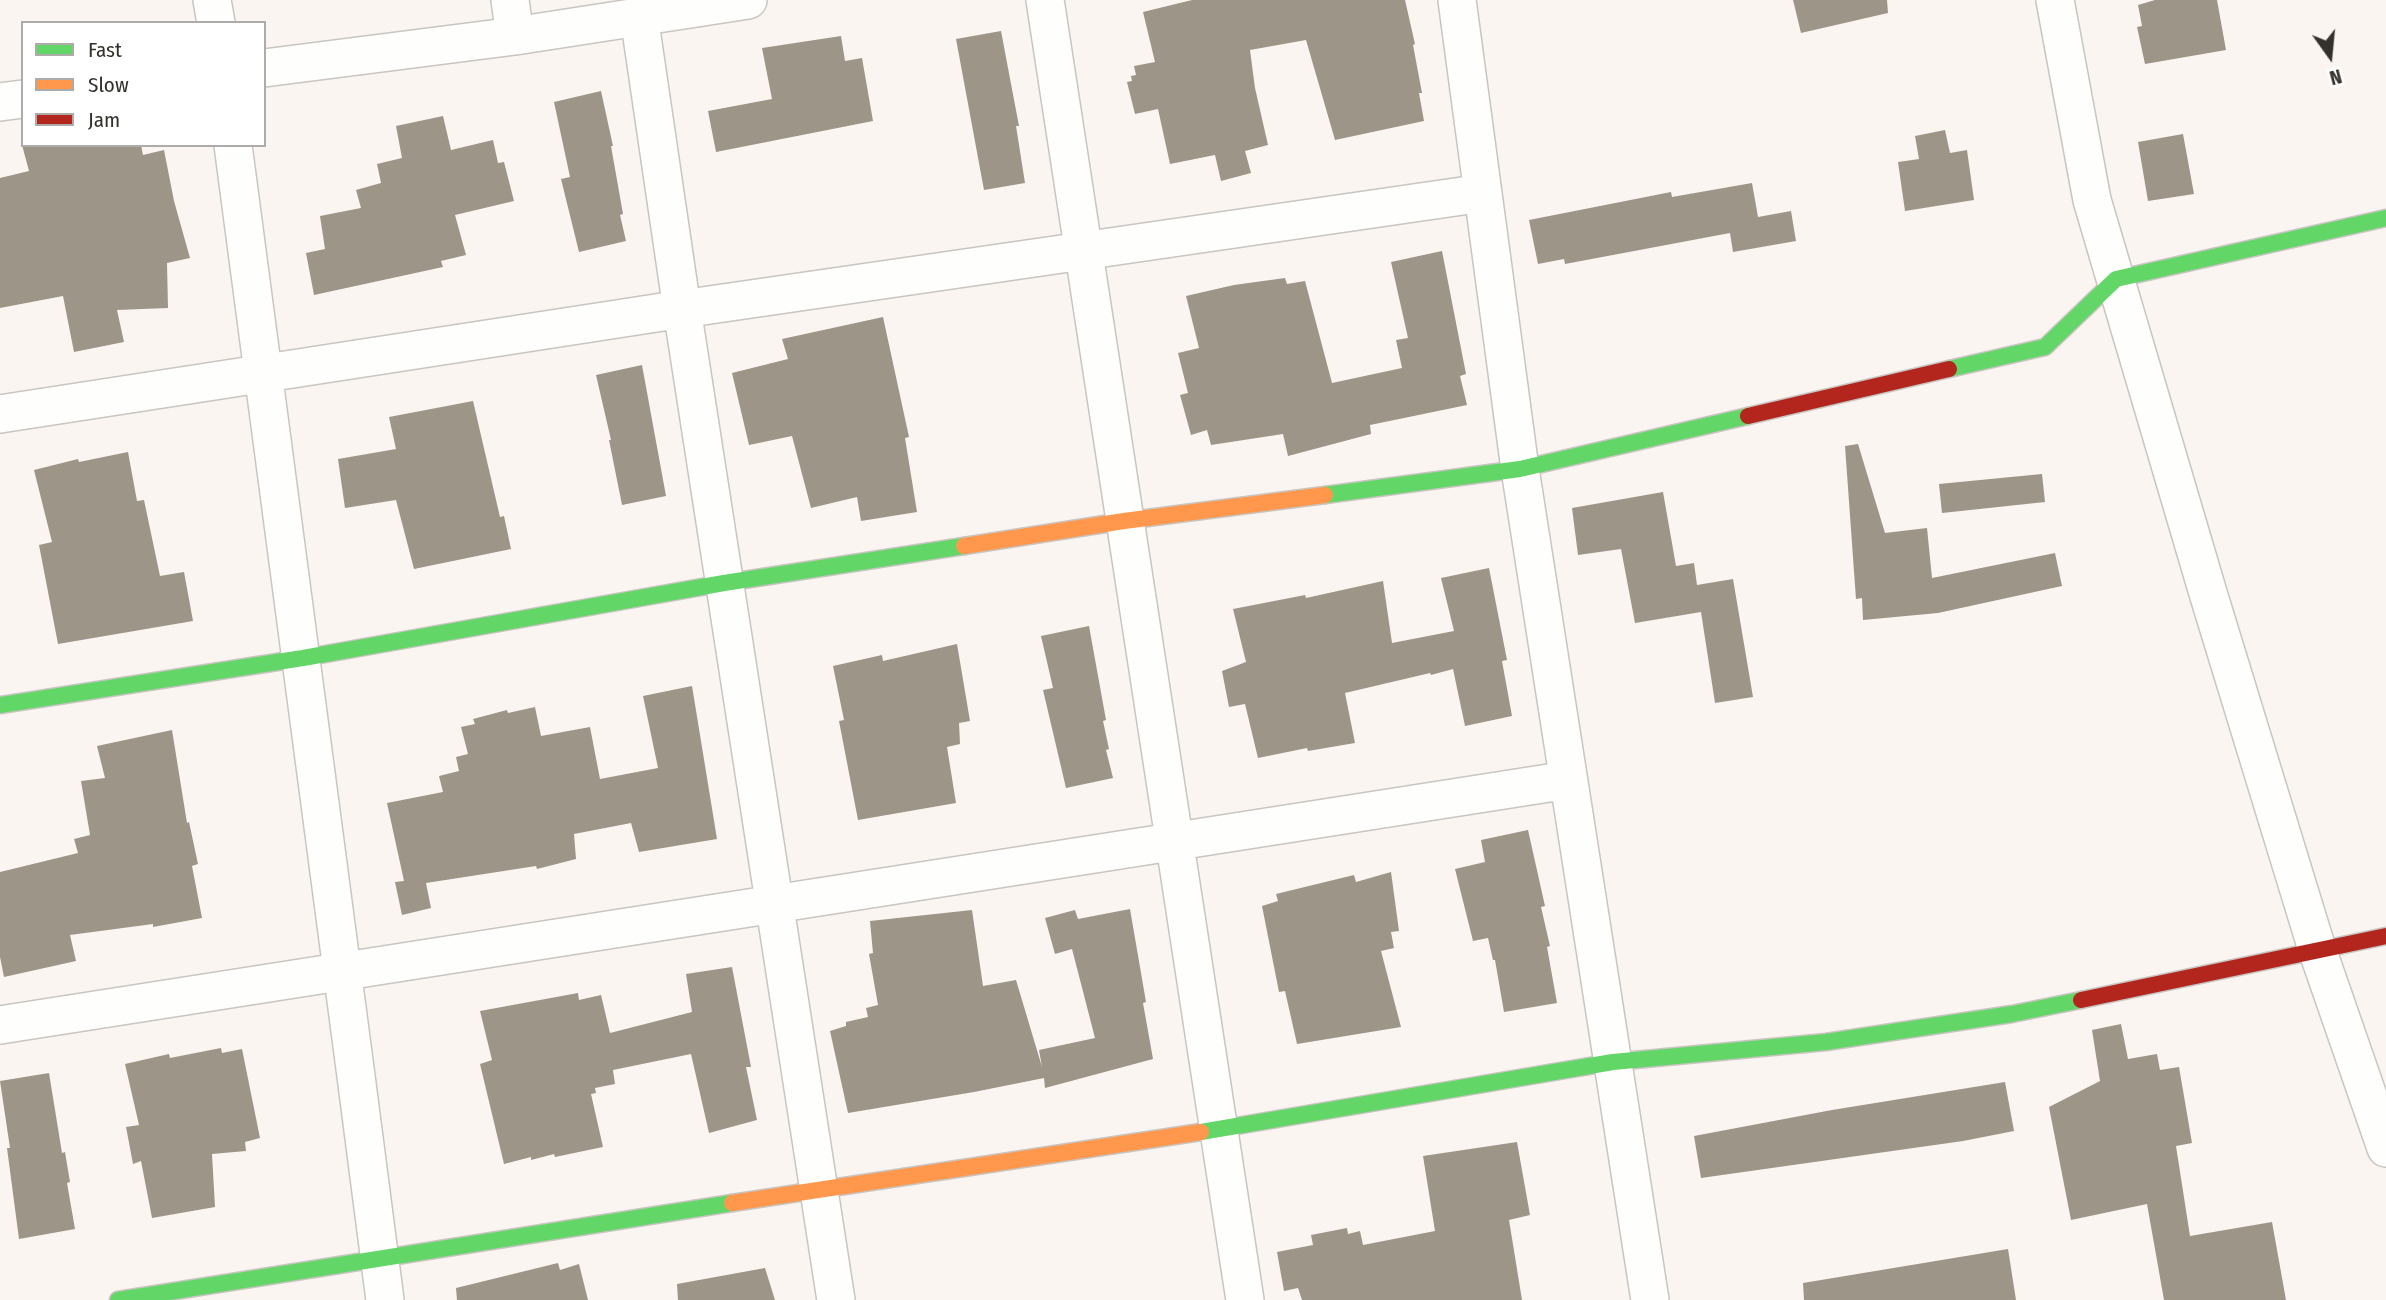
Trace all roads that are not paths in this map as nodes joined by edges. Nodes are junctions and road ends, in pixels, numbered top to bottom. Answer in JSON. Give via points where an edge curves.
{"nodes":[{"id":1,"x":212,"y":0,"type":"edge"},
{"id":2,"x":510,"y":0,"type":"edge"},
{"id":3,"x":748,"y":0,"type":"edge"},
{"id":4,"x":1045,"y":0,"type":"edge"},
{"id":5,"x":1457,"y":0,"type":"edge"},
{"id":6,"x":2055,"y":0,"type":"edge"},
{"id":7,"x":639,"y":16,"type":"junction"},
{"id":8,"x":216,"y":21,"type":"edge"},
{"id":9,"x":515,"y":36,"type":"junction"},
{"id":10,"x":266,"y":68,"type":"edge"},
{"id":11,"x":21,"y":99,"type":"edge"},
{"id":12,"x":0,"y":102,"type":"edge"},
{"id":13,"x":233,"y":147,"type":"edge"},
{"id":14,"x":1483,"y":193,"type":"junction"},
{"id":15,"x":2386,"y":218,"type":"edge"},
{"id":16,"x":1082,"y":250,"type":"junction"},
{"id":17,"x":2116,"y":279,"type":"junction"},
{"id":18,"x":682,"y":309,"type":"junction"},
{"id":19,"x":265,"y":373,"type":"junction"},
{"id":20,"x":0,"y":414,"type":"edge"},
{"id":21,"x":1520,"y":469,"type":"junction"},
{"id":22,"x":1124,"y":522,"type":"junction"},
{"id":23,"x":724,"y":583,"type":"junction"},
{"id":24,"x":303,"y":658,"type":"junction"},
{"id":25,"x":0,"y":705,"type":"edge"},
{"id":26,"x":1568,"y":779,"type":"junction"},
{"id":27,"x":1174,"y":842,"type":"junction"},
{"id":28,"x":774,"y":903,"type":"junction"},
{"id":29,"x":2386,"y":936,"type":"edge"},
{"id":30,"x":2317,"y":949,"type":"junction"},
{"id":31,"x":341,"y":973,"type":"junction"},
{"id":32,"x":0,"y":1025,"type":"edge"},
{"id":33,"x":1613,"y":1062,"type":"junction"},
{"id":34,"x":1218,"y":1129,"type":"junction"},
{"id":35,"x":2386,"y":1148,"type":"edge"},
{"id":36,"x":818,"y":1189,"type":"junction"},
{"id":37,"x":380,"y":1257,"type":"junction"},
{"id":38,"x":118,"y":1300,"type":"edge"},
{"id":39,"x":385,"y":1300,"type":"edge"},
{"id":40,"x":836,"y":1300,"type":"edge"},
{"id":41,"x":1245,"y":1300,"type":"edge"},
{"id":42,"x":1650,"y":1300,"type":"edge"}],
"edges":[{"from":1,"to":8,"type":"street"},
{"from":2,"to":9,"type":"street"},
{"from":3,"to":7,"type":"street"},
{"from":4,"to":16,"type":"street"},
{"from":5,"to":14,"type":"street"},
{"from":6,"to":17,"type":"street","via":[[2092,200]]},
{"from":7,"to":9,"type":"street"},
{"from":7,"to":18,"type":"street"},
{"from":9,"to":10,"type":"street"},
{"from":11,"to":12,"type":"street"},
{"from":13,"to":19,"type":"street"},
{"from":14,"to":16,"type":"street"},
{"from":14,"to":21,"type":"street"},
{"from":15,"to":17,"type":"street"},
{"from":16,"to":18,"type":"street"},
{"from":16,"to":22,"type":"street"},
{"from":17,"to":21,"type":"street","via":[[2045,347]]},
{"from":17,"to":30,"type":"street"},
{"from":18,"to":19,"type":"street"},
{"from":18,"to":23,"type":"street"},
{"from":19,"to":20,"type":"street"},
{"from":19,"to":24,"type":"street"},
{"from":21,"to":22,"type":"street"},
{"from":21,"to":26,"type":"street"},
{"from":22,"to":23,"type":"street"},
{"from":22,"to":27,"type":"street"},
{"from":23,"to":24,"type":"street"},
{"from":23,"to":28,"type":"street"},
{"from":24,"to":25,"type":"street"},
{"from":24,"to":31,"type":"street"},
{"from":26,"to":27,"type":"street"},
{"from":26,"to":33,"type":"street"},
{"from":27,"to":28,"type":"street"},
{"from":27,"to":34,"type":"street"},
{"from":28,"to":31,"type":"street"},
{"from":28,"to":36,"type":"street"},
{"from":29,"to":30,"type":"street"},
{"from":30,"to":33,"type":"street","via":[[2012,1014],[1826,1042]]},
{"from":30,"to":35,"type":"street"},
{"from":31,"to":32,"type":"street"},
{"from":31,"to":37,"type":"street"},
{"from":33,"to":34,"type":"street"},
{"from":33,"to":42,"type":"street"},
{"from":34,"to":36,"type":"street"},
{"from":34,"to":41,"type":"street"},
{"from":36,"to":37,"type":"street"},
{"from":36,"to":40,"type":"street"},
{"from":37,"to":38,"type":"street"},
{"from":37,"to":39,"type":"street"}]}
